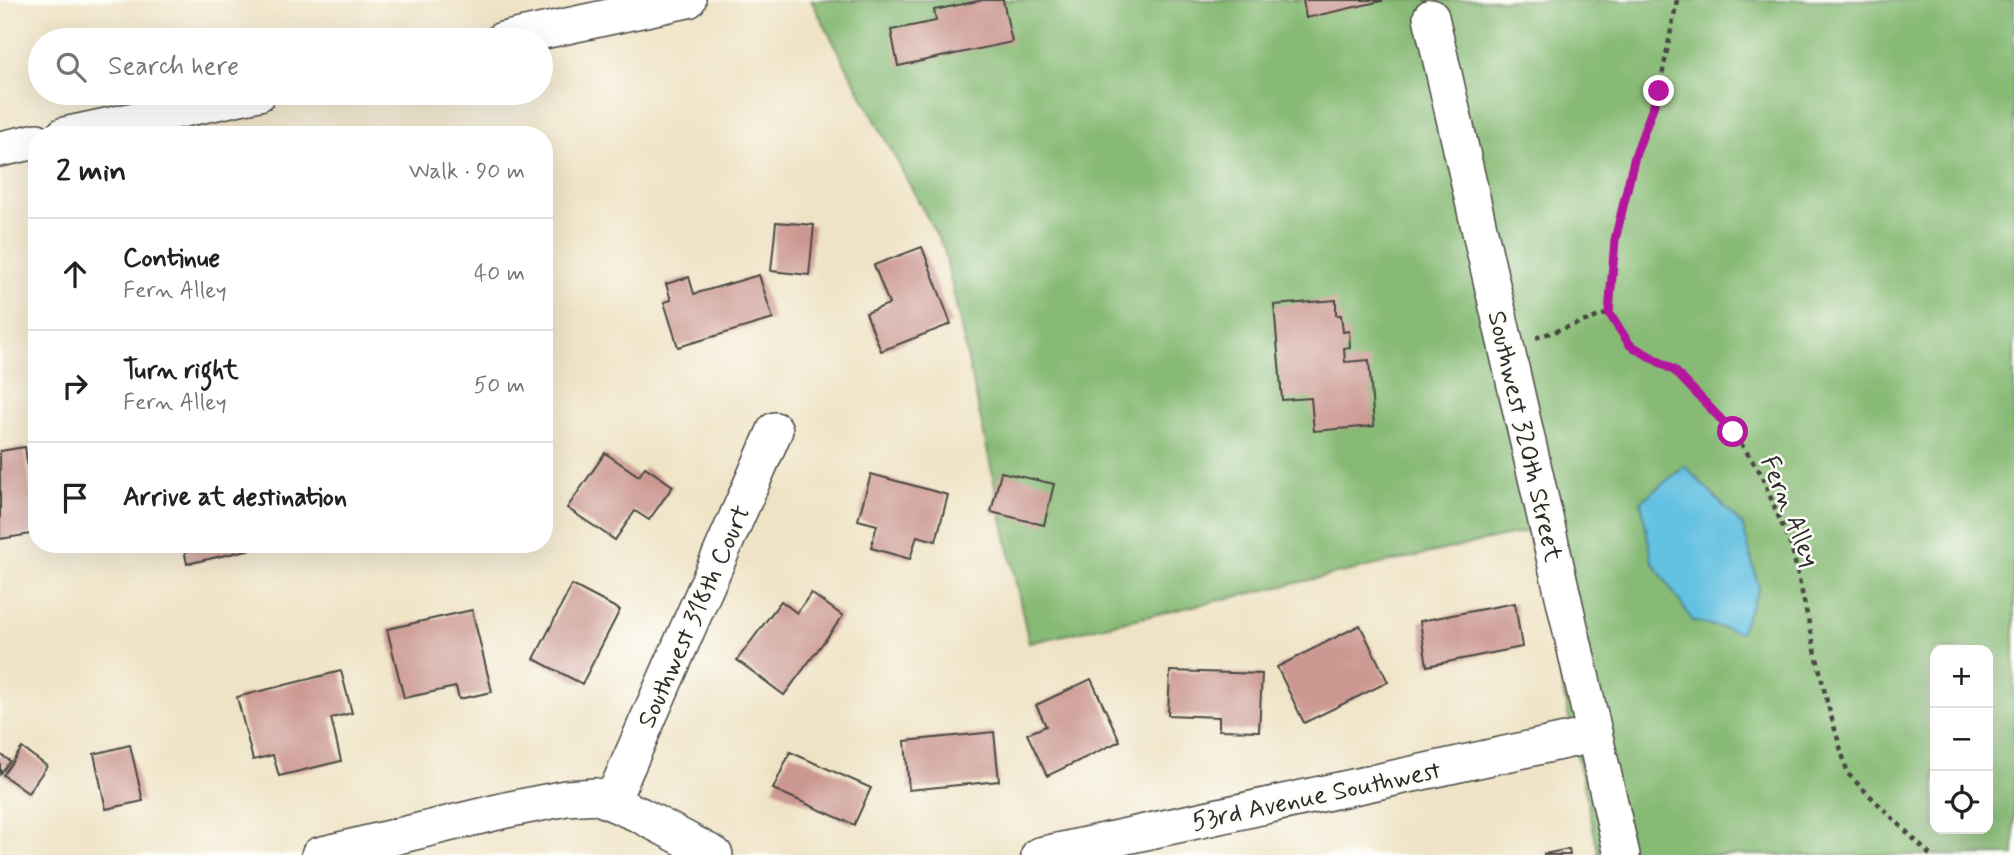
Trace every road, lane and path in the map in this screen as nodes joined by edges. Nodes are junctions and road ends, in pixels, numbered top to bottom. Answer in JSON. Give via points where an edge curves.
{"nodes":[{"id":1,"x":688,"y":0,"type":"edge"},
{"id":2,"x":1677,"y":0,"type":"edge"},
{"id":3,"x":1431,"y":17,"type":"dead end"},
{"id":4,"x":553,"y":29,"type":"edge"},
{"id":5,"x":203,"y":105,"type":"edge"},
{"id":6,"x":106,"y":126,"type":"edge"},
{"id":7,"x":28,"y":143,"type":"edge"},
{"id":8,"x":0,"y":149,"type":"edge"},
{"id":9,"x":1609,"y":313,"type":"junction"},
{"id":10,"x":1541,"y":350,"type":"dead end"},
{"id":11,"x":775,"y":430,"type":"dead end"},
{"id":12,"x":1593,"y":735,"type":"junction"},
{"id":13,"x":611,"y":801,"type":"junction"},
{"id":14,"x":319,"y":855,"type":"edge"},
{"id":15,"x":715,"y":855,"type":"edge"},
{"id":16,"x":1038,"y":855,"type":"edge"},
{"id":17,"x":1622,"y":855,"type":"edge"},
{"id":18,"x":1930,"y":855,"type":"edge"}],
"edges":[{"from":1,"to":4,"type":"street"},
{"from":2,"to":9,"type":"path","via":[[1659,91],[1635,156],[1615,240]]},
{"from":3,"to":12,"type":"street","name":"Southwest 320th Street"},
{"from":5,"to":6,"type":"street"},
{"from":7,"to":8,"type":"street"},
{"from":9,"to":10,"type":"path","via":[[1538,337]]},
{"from":9,"to":18,"type":"path","name":"Fern Alley","via":[[1630,345],[1675,371],[1733,432],[1760,472],[1792,549],[1848,774]]},
{"from":11,"to":13,"type":"street","name":"Southwest 318th Court"},
{"from":12,"to":16,"type":"street","name":"53rd Avenue Southwest"},
{"from":12,"to":17,"type":"street","name":"Southwest 320th Street"},
{"from":13,"to":14,"type":"street","via":[[596,796],[566,797]]},
{"from":13,"to":15,"type":"street"}]}
